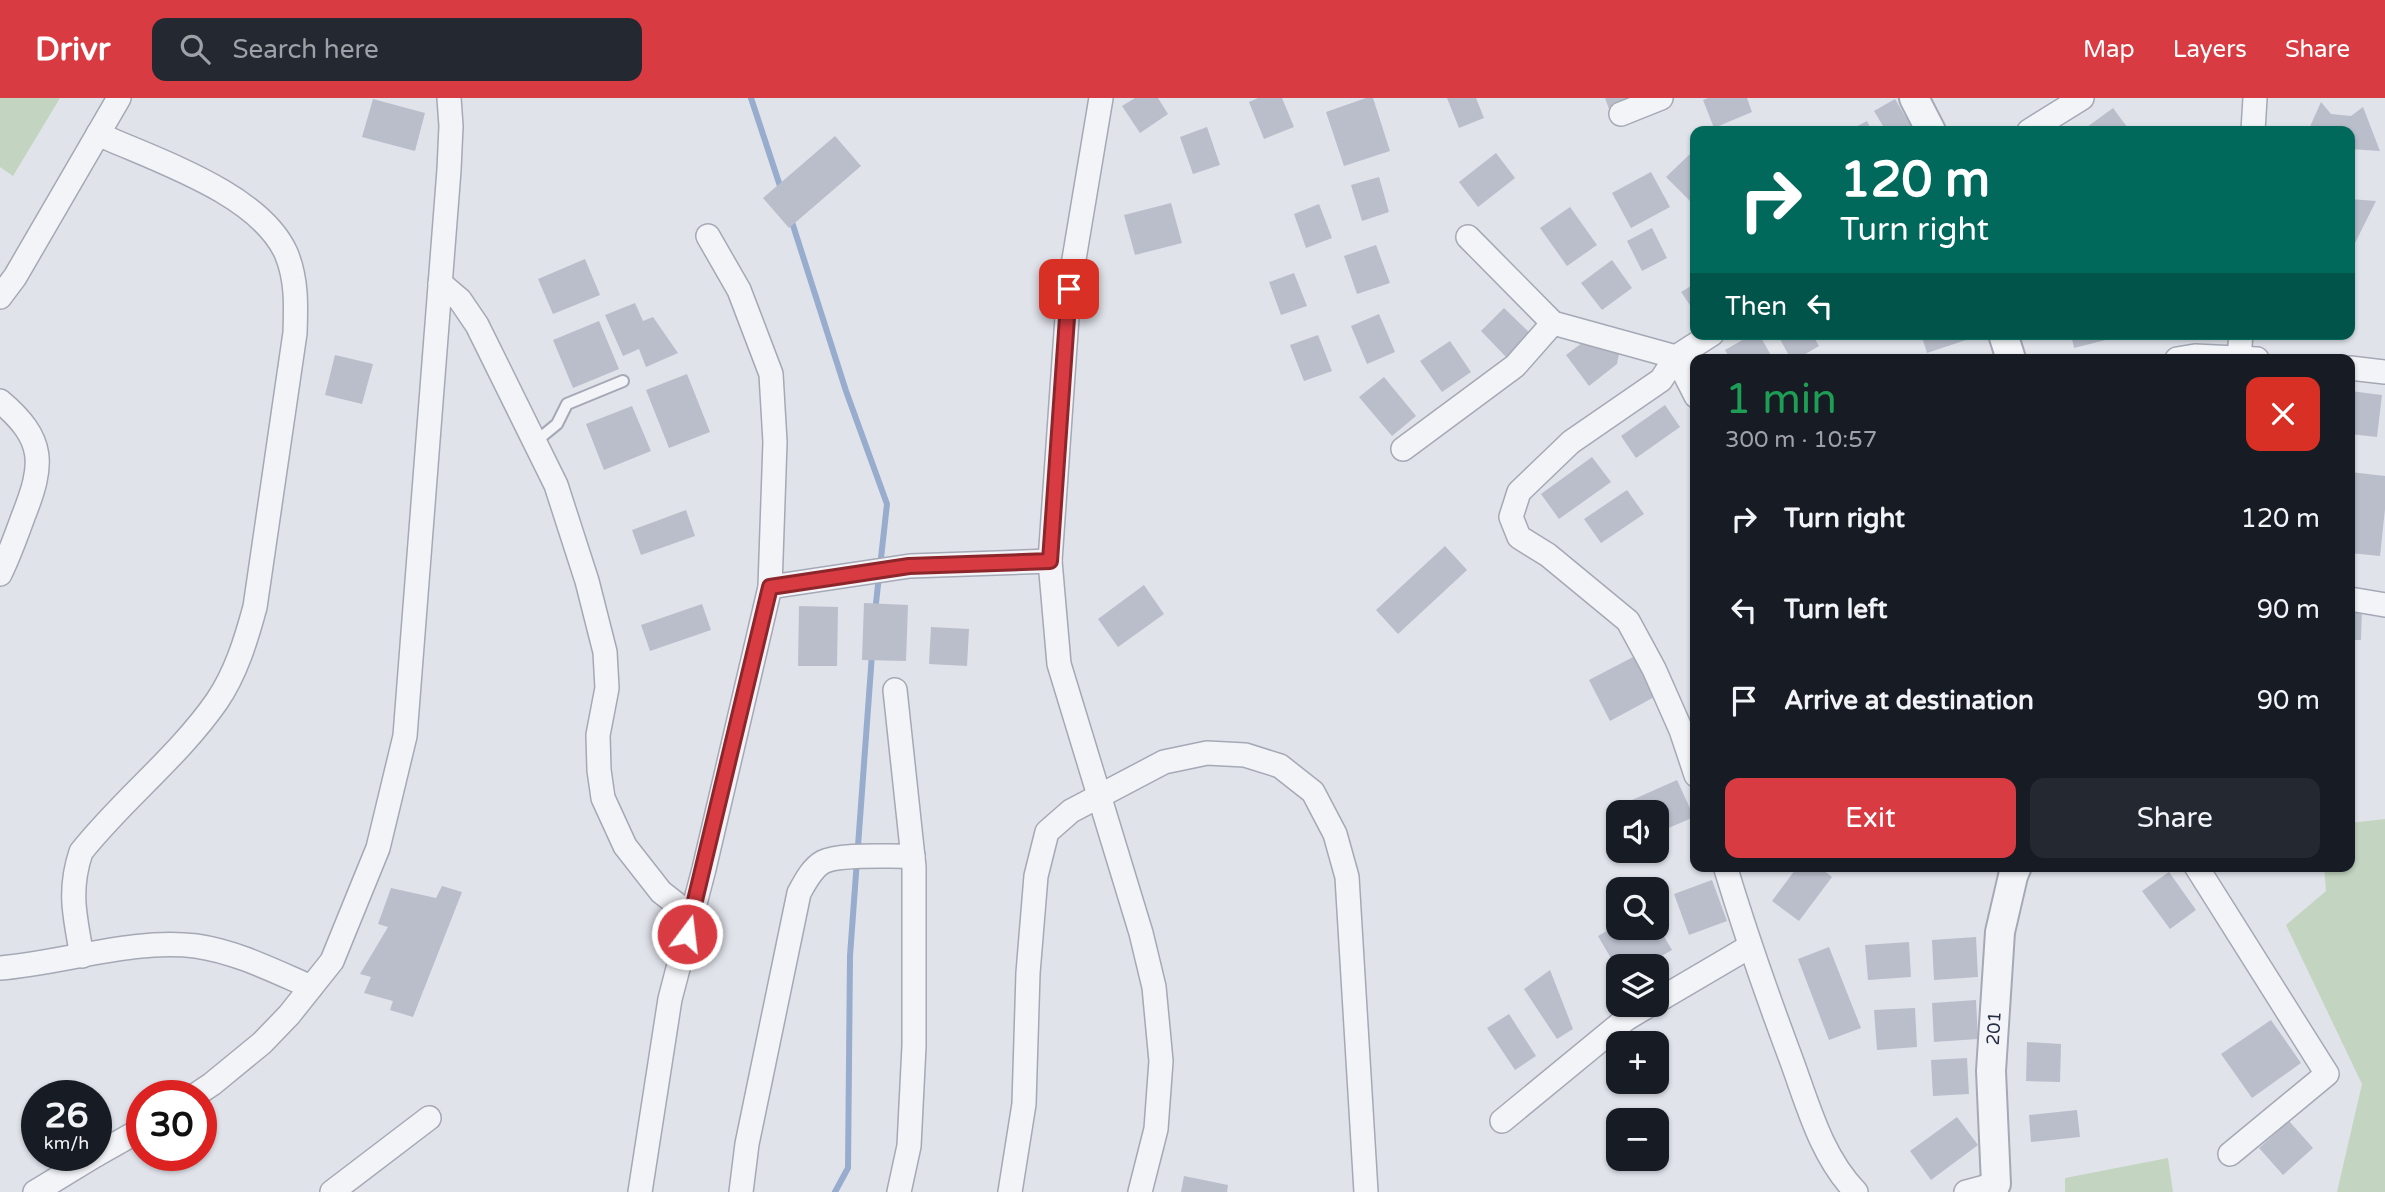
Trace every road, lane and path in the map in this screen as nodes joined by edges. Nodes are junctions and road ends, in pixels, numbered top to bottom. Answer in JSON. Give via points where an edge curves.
{"nodes":[{"id":1,"x":119,"y":98,"type":"edge"},
{"id":2,"x":449,"y":98,"type":"edge"},
{"id":3,"x":1101,"y":98,"type":"edge"},
{"id":4,"x":1661,"y":98,"type":"edge"},
{"id":5,"x":1914,"y":98,"type":"edge"},
{"id":6,"x":2082,"y":98,"type":"edge"},
{"id":7,"x":2255,"y":98,"type":"edge"},
{"id":8,"x":1621,"y":114,"type":"dead end"},
{"id":9,"x":1928,"y":126,"type":"edge"},
{"id":10,"x":2037,"y":126,"type":"edge"},
{"id":11,"x":2253,"y":126,"type":"edge"},
{"id":12,"x":98,"y":134,"type":"junction"},
{"id":13,"x":708,"y":236,"type":"dead end"},
{"id":14,"x":1468,"y":237,"type":"dead end"},
{"id":15,"x":440,"y":284,"type":"junction"},
{"id":16,"x":0,"y":297,"type":"edge"},
{"id":17,"x":1553,"y":323,"type":"junction"},
{"id":18,"x":1703,"y":340,"type":"edge"},
{"id":19,"x":2246,"y":350,"type":"edge"},
{"id":20,"x":2212,"y":354,"type":"edge"},
{"id":21,"x":1676,"y":357,"type":"junction"},
{"id":22,"x":2355,"y":369,"type":"edge"},
{"id":23,"x":2385,"y":372,"type":"edge"},
{"id":24,"x":623,"y":380,"type":"dead end"},
{"id":25,"x":1690,"y":384,"type":"edge"},
{"id":26,"x":0,"y":401,"type":"edge"},
{"id":27,"x":535,"y":442,"type":"junction"},
{"id":28,"x":1403,"y":449,"type":"dead end"},
{"id":29,"x":1050,"y":561,"type":"junction"},
{"id":30,"x":0,"y":574,"type":"edge"},
{"id":31,"x":770,"y":587,"type":"junction"},
{"id":32,"x":2355,"y":600,"type":"edge"},
{"id":33,"x":2385,"y":605,"type":"edge"},
{"id":34,"x":895,"y":690,"type":"dead end"},
{"id":35,"x":1690,"y":757,"type":"edge"},
{"id":36,"x":1098,"y":797,"type":"junction"},
{"id":37,"x":913,"y":856,"type":"junction"},
{"id":38,"x":1727,"y":872,"type":"edge"},
{"id":39,"x":2010,"y":872,"type":"edge"},
{"id":40,"x":2200,"y":872,"type":"edge"},
{"id":41,"x":692,"y":913,"type":"junction"},
{"id":42,"x":1749,"y":947,"type":"junction"},
{"id":43,"x":82,"y":956,"type":"junction"},
{"id":44,"x":0,"y":968,"type":"edge"},
{"id":45,"x":311,"y":987,"type":"junction"},
{"id":46,"x":1669,"y":994,"type":"edge"},
{"id":47,"x":1629,"y":1017,"type":"edge"},
{"id":48,"x":217,"y":1080,"type":"edge"},
{"id":49,"x":429,"y":1118,"type":"dead end"},
{"id":50,"x":1502,"y":1121,"type":"dead end"},
{"id":51,"x":2230,"y":1154,"type":"dead end"},
{"id":52,"x":70,"y":1171,"type":"edge"},
{"id":53,"x":1996,"y":1188,"type":"edge"},
{"id":54,"x":36,"y":1192,"type":"edge"},
{"id":55,"x":332,"y":1192,"type":"edge"},
{"id":56,"x":640,"y":1192,"type":"edge"},
{"id":57,"x":741,"y":1192,"type":"edge"},
{"id":58,"x":899,"y":1192,"type":"edge"},
{"id":59,"x":1010,"y":1192,"type":"edge"},
{"id":60,"x":1140,"y":1192,"type":"edge"},
{"id":61,"x":1367,"y":1192,"type":"edge"},
{"id":62,"x":1856,"y":1192,"type":"edge"},
{"id":63,"x":1966,"y":1192,"type":"edge"}],
"edges":[{"from":1,"to":12,"type":"street"},
{"from":2,"to":15,"type":"street"},
{"from":3,"to":29,"type":"street","via":[[1069,289]]},
{"from":4,"to":8,"type":"street"},
{"from":5,"to":9,"type":"street"},
{"from":6,"to":10,"type":"street"},
{"from":7,"to":11,"type":"street"},
{"from":12,"to":16,"type":"street"},
{"from":12,"to":43,"type":"street","via":[[207,183],[251,209],[285,252],[296,299],[295,333],[246,643],[218,699],[195,729],[81,852],[73,876]]},
{"from":13,"to":31,"type":"street","via":[[739,290],[771,374],[775,442]]},
{"from":14,"to":17,"type":"street"},
{"from":15,"to":27,"type":"street","via":[[460,300],[477,325]]},
{"from":15,"to":45,"type":"street","via":[[405,736],[378,848],[332,961]]},
{"from":17,"to":21,"type":"street"},
{"from":17,"to":28,"type":"street","via":[[1515,366]]},
{"from":18,"to":21,"type":"street"},
{"from":19,"to":20,"type":"street"},
{"from":21,"to":25,"type":"street"},
{"from":21,"to":35,"type":"street","via":[[1661,380],[1571,442],[1519,492],[1511,517],[1519,537],[1628,621],[1654,669]]},
{"from":22,"to":23,"type":"street"},
{"from":24,"to":27,"type":"lane","via":[[567,404],[557,424]]},
{"from":26,"to":30,"type":"street","via":[[32,434],[39,463],[35,488]]},
{"from":27,"to":41,"type":"street","via":[[556,485],[605,652],[607,688],[598,735],[603,798],[625,846],[661,892]]},
{"from":29,"to":31,"type":"street","via":[[909,566]]},
{"from":29,"to":36,"type":"street","via":[[1059,664]]},
{"from":31,"to":41,"type":"street"},
{"from":32,"to":33,"type":"street"},
{"from":34,"to":37,"type":"street"},
{"from":36,"to":59,"type":"street","via":[[1070,811],[1047,832],[1036,876],[1024,1104]]},
{"from":36,"to":60,"type":"street","via":[[1154,987],[1161,1062],[1156,1129]]},
{"from":36,"to":61,"type":"street","via":[[1164,762],[1207,753],[1245,755],[1280,766],[1313,792],[1335,834],[1347,877]]},
{"from":37,"to":57,"type":"street","via":[[823,862],[799,893]]},
{"from":37,"to":58,"type":"street","via":[[914,1046],[909,1146]]},
{"from":38,"to":42,"type":"street"},
{"from":39,"to":53,"type":"street","name":"201","via":[[2000,932],[1991,1071]]},
{"from":40,"to":51,"type":"street","via":[[2327,1074]]},
{"from":41,"to":56,"type":"street","via":[[670,999]]},
{"from":42,"to":46,"type":"street"},
{"from":42,"to":62,"type":"street","via":[[1822,1142]]},
{"from":43,"to":44,"type":"street"},
{"from":43,"to":45,"type":"street","via":[[134,947],[195,946],[232,954]]},
{"from":45,"to":48,"type":"street","via":[[261,1043]]},
{"from":47,"to":50,"type":"street"},
{"from":49,"to":55,"type":"street"},
{"from":52,"to":54,"type":"street"},
{"from":53,"to":63,"type":"street"}]}
